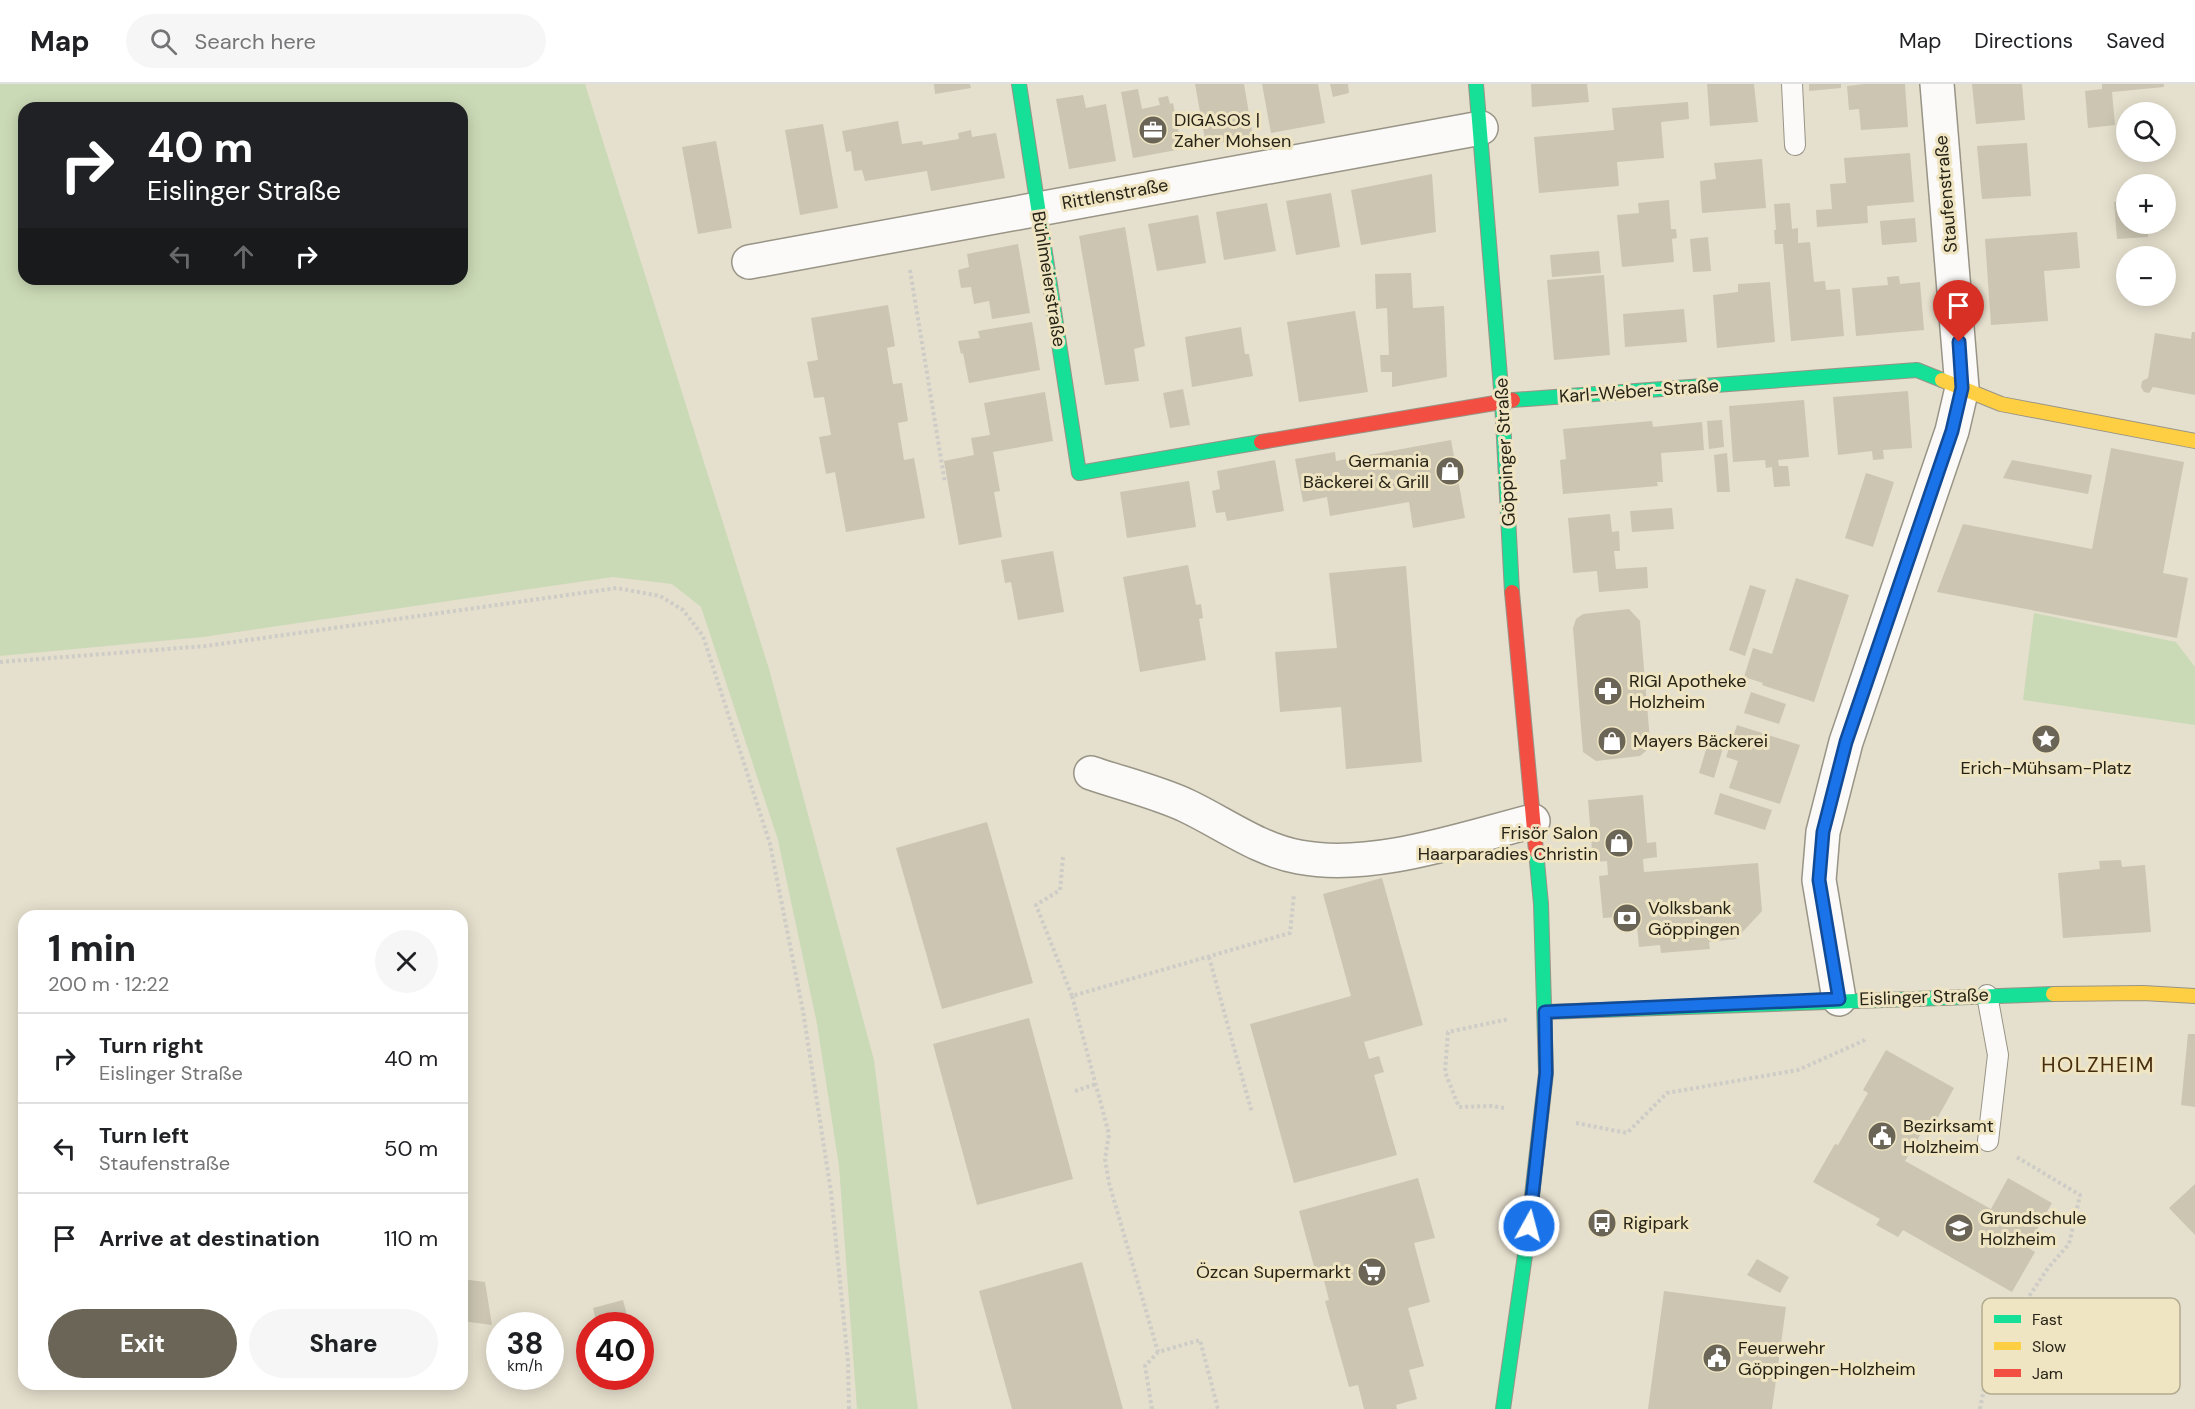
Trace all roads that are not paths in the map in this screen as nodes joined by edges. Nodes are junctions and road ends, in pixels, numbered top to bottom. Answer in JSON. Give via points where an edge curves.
{"nodes":[{"id":1,"x":1019,"y":84,"type":"edge"},
{"id":2,"x":1476,"y":84,"type":"edge"},
{"id":3,"x":1792,"y":84,"type":"edge"},
{"id":4,"x":1937,"y":84,"type":"edge"},
{"id":5,"x":1481,"y":128,"type":"junction"},
{"id":6,"x":1796,"y":145,"type":"dead end"},
{"id":7,"x":1039,"y":208,"type":"junction"},
{"id":8,"x":749,"y":262,"type":"dead end"},
{"id":9,"x":1962,"y":388,"type":"junction"},
{"id":10,"x":1502,"y":401,"type":"junction"},
{"id":11,"x":2195,"y":441,"type":"edge"},
{"id":12,"x":1079,"y":473,"type":"joint"},
{"id":13,"x":1091,"y":773,"type":"dead end"},
{"id":14,"x":1533,"y":821,"type":"junction"},
{"id":15,"x":1987,"y":995,"type":"junction"},
{"id":16,"x":2195,"y":996,"type":"edge"},
{"id":17,"x":1839,"y":999,"type":"junction"},
{"id":18,"x":1545,"y":1012,"type":"junction"},
{"id":19,"x":1988,"y":1141,"type":"road end"},
{"id":20,"x":1503,"y":1409,"type":"edge"}],
"edges":[{"from":1,"to":7,"type":"street","name":"Bühlmeierstraße"},
{"from":2,"to":5,"type":"street","name":"Göppinger Straße"},
{"from":3,"to":6,"type":"lane"},
{"from":4,"to":9,"type":"street","name":"Staufenstraße"},
{"from":5,"to":7,"type":"street","name":"Rittlenstraße"},
{"from":5,"to":10,"type":"street","name":"Göppinger Straße"},
{"from":7,"to":8,"type":"street","name":"Rittlenstraße"},
{"from":7,"to":12,"type":"street","name":"Bühlmeierstraße"},
{"from":9,"to":10,"type":"street","name":"Karl-Weber-Straße","via":[[1917,370]]},
{"from":9,"to":11,"type":"street","name":"Karl-Weber-Straße","via":[[2001,404]]},
{"from":9,"to":17,"type":"street","name":"Staufenstraße","via":[[1952,431],[1846,742],[1823,832],[1819,880]]},
{"from":10,"to":12,"type":"street","name":"Karl-Weber-Straße"},
{"from":10,"to":14,"type":"street","name":"Göppinger Straße","via":[[1513,614]]},
{"from":13,"to":14,"type":"street","via":[[1184,805],[1262,845],[1298,857],[1336,861],[1376,859]]},
{"from":14,"to":18,"type":"street","name":"Göppinger Straße"},
{"from":15,"to":16,"type":"street","name":"Eislinger Straße"},
{"from":15,"to":17,"type":"street","name":"Eislinger Straße"},
{"from":15,"to":19,"type":"lane","via":[[1998,1055]]},
{"from":17,"to":18,"type":"street","name":"Eislinger Straße"},
{"from":18,"to":20,"type":"street","name":"Göppinger Straße","via":[[1542,1117]]}]}
